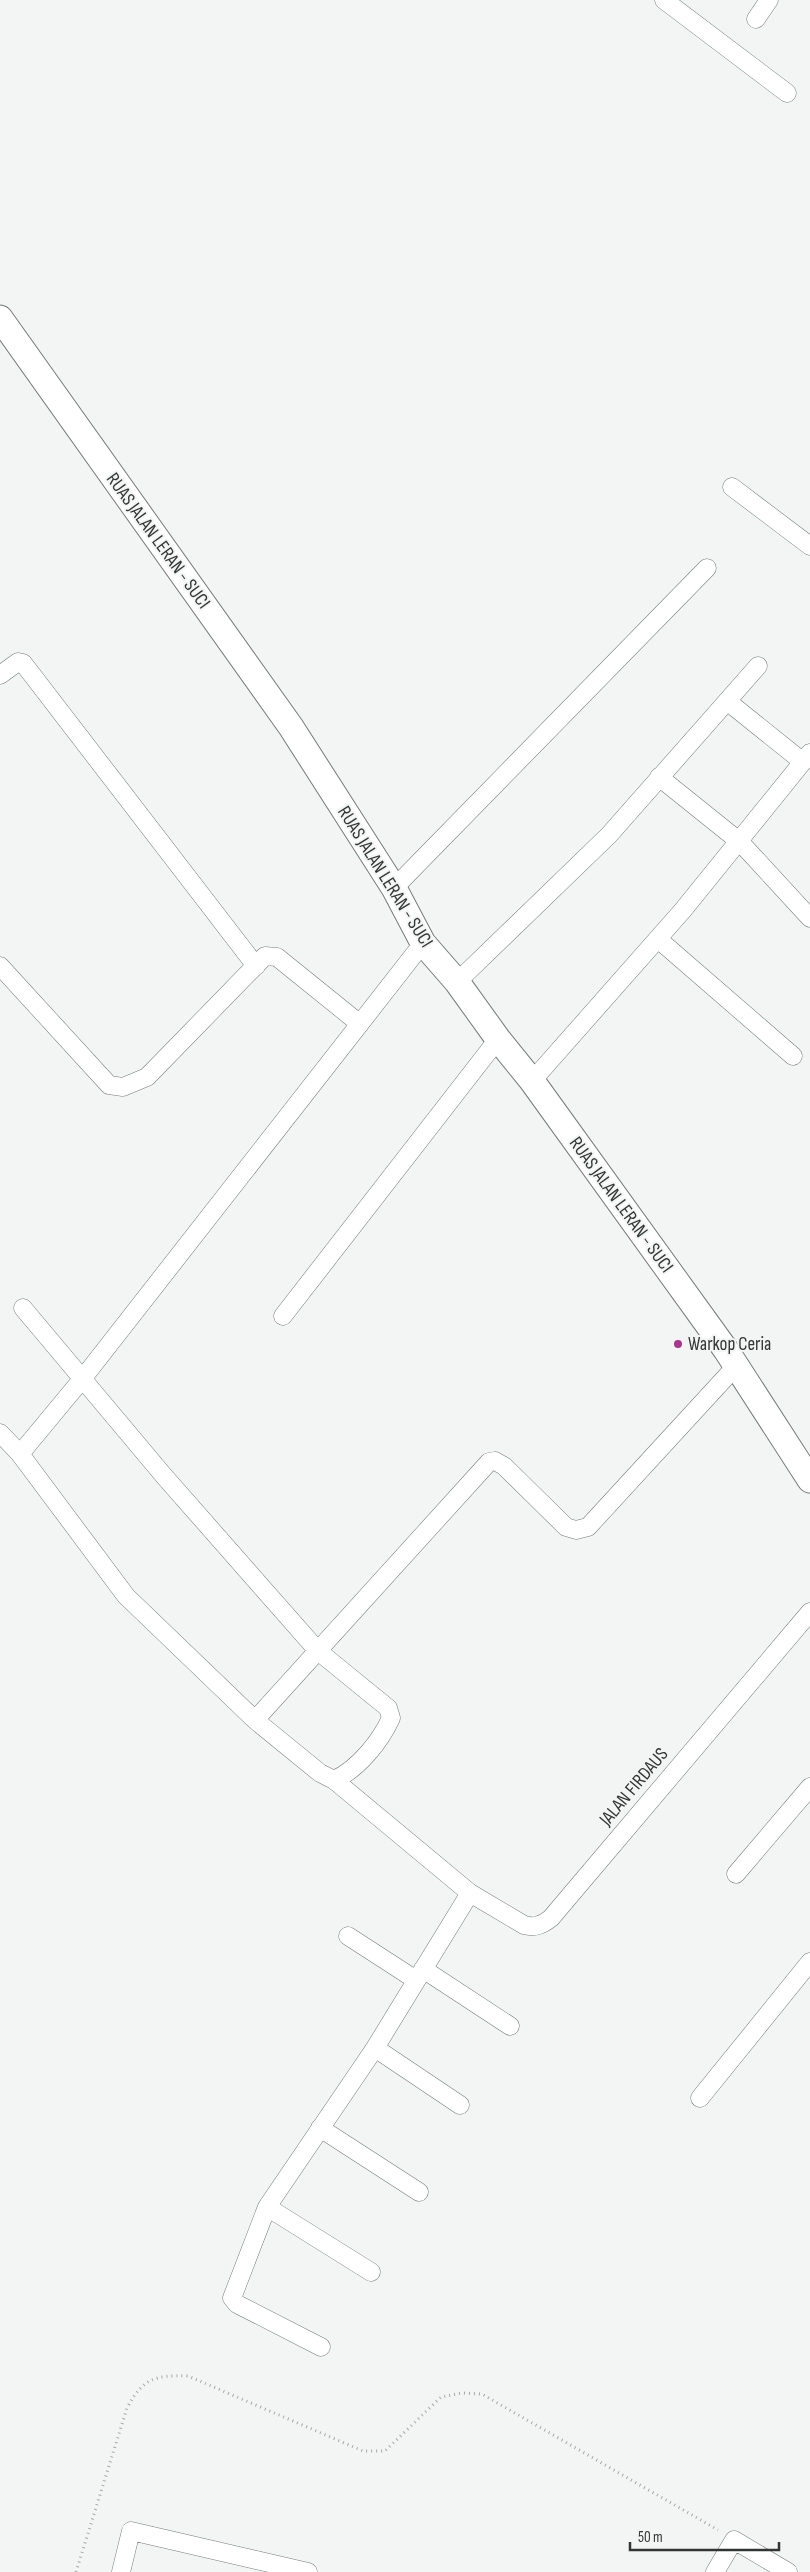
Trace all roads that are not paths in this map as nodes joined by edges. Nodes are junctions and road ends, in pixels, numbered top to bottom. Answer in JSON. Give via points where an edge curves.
{"nodes":[{"id":1,"x":664,"y":0,"type":"edge"},
{"id":2,"x":768,"y":0,"type":"edge"},
{"id":3,"x":756,"y":20,"type":"dead end"},
{"id":4,"x":787,"y":93,"type":"dead end"},
{"id":5,"x":0,"y":318,"type":"edge"},
{"id":6,"x":732,"y":487,"type":"dead end"},
{"id":7,"x":810,"y":546,"type":"edge"},
{"id":8,"x":707,"y":568,"type":"dead end"},
{"id":9,"x":758,"y":666,"type":"dead end"},
{"id":10,"x":0,"y":675,"type":"edge"},
{"id":11,"x":727,"y":701,"type":"junction"},
{"id":12,"x":806,"y":757,"type":"edge"},
{"id":13,"x":659,"y":777,"type":"junction"},
{"id":14,"x":740,"y":842,"type":"junction"},
{"id":15,"x":394,"y":888,"type":"junction"},
{"id":16,"x":810,"y":918,"type":"edge"},
{"id":17,"x":658,"y":939,"type":"junction"},
{"id":18,"x":423,"y":943,"type":"junction"},
{"id":19,"x":0,"y":966,"type":"edge"},
{"id":20,"x":256,"y":966,"type":"junction"},
{"id":21,"x":457,"y":982,"type":"junction"},
{"id":22,"x":360,"y":1024,"type":"junction"},
{"id":23,"x":498,"y":1040,"type":"junction"},
{"id":24,"x":793,"y":1056,"type":"dead end"},
{"id":25,"x":532,"y":1081,"type":"junction"},
{"id":26,"x":23,"y":1308,"type":"dead end"},
{"id":27,"x":283,"y":1316,"type":"dead end"},
{"id":28,"x":736,"y":1366,"type":"junction"},
{"id":29,"x":83,"y":1378,"type":"junction"},
{"id":30,"x":0,"y":1433,"type":"edge"},
{"id":31,"x":20,"y":1454,"type":"junction"},
{"id":32,"x":810,"y":1480,"type":"edge"},
{"id":33,"x":810,"y":1612,"type":"edge"},
{"id":34,"x":318,"y":1651,"type":"junction"},
{"id":35,"x":255,"y":1720,"type":"junction"},
{"id":36,"x":334,"y":1780,"type":"junction"},
{"id":37,"x":810,"y":1787,"type":"edge"},
{"id":38,"x":736,"y":1874,"type":"dead end"},
{"id":39,"x":470,"y":1893,"type":"junction"},
{"id":40,"x":348,"y":1936,"type":"dead end"},
{"id":41,"x":810,"y":1962,"type":"edge"},
{"id":42,"x":420,"y":1975,"type":"junction"},
{"id":43,"x":510,"y":2026,"type":"dead end"},
{"id":44,"x":375,"y":2048,"type":"junction"},
{"id":45,"x":700,"y":2098,"type":"dead end"},
{"id":46,"x":460,"y":2105,"type":"dead end"},
{"id":47,"x":320,"y":2128,"type":"junction"},
{"id":48,"x":419,"y":2192,"type":"dead end"},
{"id":49,"x":267,"y":2207,"type":"junction"},
{"id":50,"x":371,"y":2272,"type":"dead end"},
{"id":51,"x":321,"y":2347,"type":"dead end"},
{"id":52,"x":121,"y":2572,"type":"edge"},
{"id":53,"x":308,"y":2572,"type":"edge"},
{"id":54,"x":715,"y":2572,"type":"edge"},
{"id":55,"x":788,"y":2572,"type":"edge"}],
"edges":[{"from":1,"to":4,"type":"street"},
{"from":2,"to":3,"type":"street"},
{"from":5,"to":15,"type":"main road","name":"RUAS JALAN LERAN - SUCI","via":[[291,727]]},
{"from":6,"to":7,"type":"street"},
{"from":8,"to":15,"type":"street"},
{"from":9,"to":11,"type":"street"},
{"from":10,"to":20,"type":"street","via":[[18,662],[24,663]]},
{"from":11,"to":12,"type":"street"},
{"from":11,"to":13,"type":"street"},
{"from":12,"to":14,"type":"street"},
{"from":13,"to":14,"type":"street"},
{"from":13,"to":21,"type":"street","via":[[609,835]]},
{"from":14,"to":16,"type":"street"},
{"from":14,"to":17,"type":"street"},
{"from":15,"to":18,"type":"main road","name":"RUAS JALAN LERAN - SUCI"},
{"from":17,"to":24,"type":"street"},
{"from":17,"to":25,"type":"street"},
{"from":18,"to":21,"type":"main road","name":"RUAS JALAN LERAN - SUCI"},
{"from":18,"to":22,"type":"street"},
{"from":19,"to":20,"type":"street","via":[[109,1085],[123,1087],[147,1077]]},
{"from":20,"to":22,"type":"street","via":[[265,956],[277,957]]},
{"from":21,"to":23,"type":"main road","name":"RUAS JALAN LERAN - SUCI"},
{"from":22,"to":29,"type":"street"},
{"from":23,"to":25,"type":"main road","name":"RUAS JALAN LERAN - SUCI"},
{"from":23,"to":27,"type":"street"},
{"from":25,"to":28,"type":"main road","name":"RUAS JALAN LERAN - SUCI"},
{"from":26,"to":29,"type":"street"},
{"from":28,"to":32,"type":"main road","name":"RUAS JALAN LERAN - SUCI"},
{"from":28,"to":34,"type":"street","via":[[588,1527],[576,1530],[566,1527],[504,1466],[495,1461],[489,1462]]},
{"from":29,"to":31,"type":"street"},
{"from":29,"to":34,"type":"street","via":[[164,1476]]},
{"from":30,"to":31,"type":"street"},
{"from":31,"to":35,"type":"street","via":[[126,1596]]},
{"from":33,"to":39,"type":"street","name":"JALAN FIRDAUS","via":[[551,1918],[532,1928]]},
{"from":34,"to":35,"type":"street"},
{"from":34,"to":36,"type":"street","via":[[388,1708],[391,1718],[386,1730],[347,1774]]},
{"from":35,"to":36,"type":"street","via":[[320,1773]]},
{"from":36,"to":39,"type":"street"},
{"from":37,"to":38,"type":"street"},
{"from":39,"to":42,"type":"street"},
{"from":40,"to":42,"type":"street"},
{"from":41,"to":45,"type":"street"},
{"from":42,"to":43,"type":"street"},
{"from":42,"to":44,"type":"street"},
{"from":44,"to":46,"type":"street"},
{"from":44,"to":47,"type":"street"},
{"from":47,"to":48,"type":"street"},
{"from":47,"to":49,"type":"street"},
{"from":49,"to":50,"type":"street"},
{"from":49,"to":51,"type":"street","via":[[233,2300]]},
{"from":52,"to":53,"type":"street","via":[[131,2531]]},
{"from":54,"to":55,"type":"street","via":[[734,2540]]}]}
